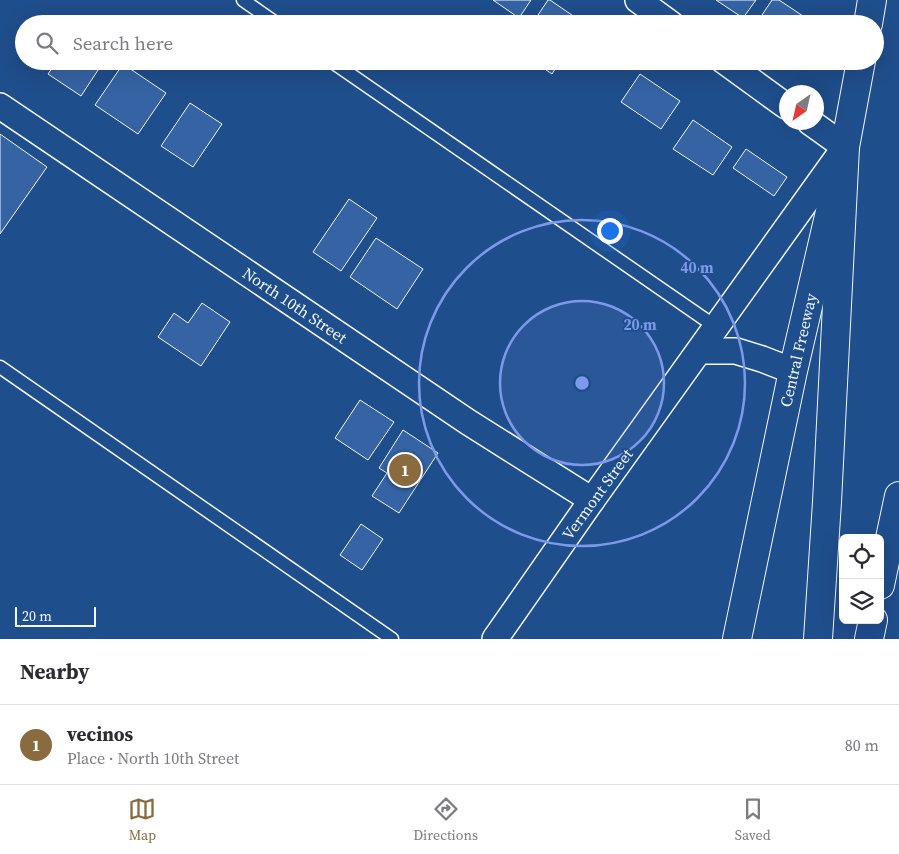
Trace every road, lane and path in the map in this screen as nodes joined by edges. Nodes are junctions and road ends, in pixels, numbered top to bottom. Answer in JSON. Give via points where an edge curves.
{"nodes":[{"id":1,"x":243,"y":0,"type":"edge"},
{"id":2,"x":638,"y":0,"type":"edge"},
{"id":3,"x":872,"y":0,"type":"edge"},
{"id":4,"x":264,"y":15,"type":"edge"},
{"id":5,"x":659,"y":15,"type":"edge"},
{"id":6,"x":870,"y":15,"type":"edge"},
{"id":7,"x":344,"y":70,"type":"edge"},
{"id":8,"x":736,"y":70,"type":"edge"},
{"id":9,"x":859,"y":70,"type":"edge"},
{"id":10,"x":779,"y":101,"type":"edge"},
{"id":11,"x":0,"y":106,"type":"edge"},
{"id":12,"x":821,"y":130,"type":"edge"},
{"id":13,"x":845,"y":148,"type":"junction"},
{"id":14,"x":716,"y":328,"type":"junction"},
{"id":15,"x":700,"y":351,"type":"junction"},
{"id":16,"x":0,"y":368,"type":"edge"},
{"id":17,"x":793,"y":371,"type":"junction"},
{"id":18,"x":899,"y":496,"type":"edge"},
{"id":19,"x":592,"y":500,"type":"junction"},
{"id":20,"x":881,"y":579,"type":"edge"},
{"id":21,"x":872,"y":624,"type":"edge"},
{"id":22,"x":392,"y":639,"type":"edge"},
{"id":23,"x":494,"y":639,"type":"edge"},
{"id":24,"x":737,"y":639,"type":"edge"},
{"id":25,"x":818,"y":639,"type":"edge"},
{"id":26,"x":869,"y":639,"type":"edge"}],
"edges":[{"from":1,"to":4,"type":"lane"},
{"from":2,"to":5,"type":"street"},
{"from":3,"to":6,"type":"main road"},
{"from":7,"to":14,"type":"lane"},
{"from":8,"to":10,"type":"street"},
{"from":9,"to":13,"type":"main road","name":"Central Freeway"},
{"from":11,"to":19,"type":"street","name":"North 10th Street","via":[[460,416]]},
{"from":12,"to":13,"type":"street"},
{"from":13,"to":14,"type":"street","name":"Vermont Street"},
{"from":13,"to":17,"type":"main road","name":"Central Freeway"},
{"from":13,"to":25,"type":"main road"},
{"from":14,"to":15,"type":"street","name":"Vermont Street"},
{"from":15,"to":17,"type":"street","via":[[736,352]]},
{"from":15,"to":19,"type":"street","name":"Vermont Street"},
{"from":16,"to":22,"type":"lane"},
{"from":17,"to":24,"type":"main road","name":"Central Freeway"},
{"from":18,"to":20,"type":"main road"},
{"from":19,"to":23,"type":"street","name":"Vermont Street"},
{"from":21,"to":26,"type":"main road"}]}
